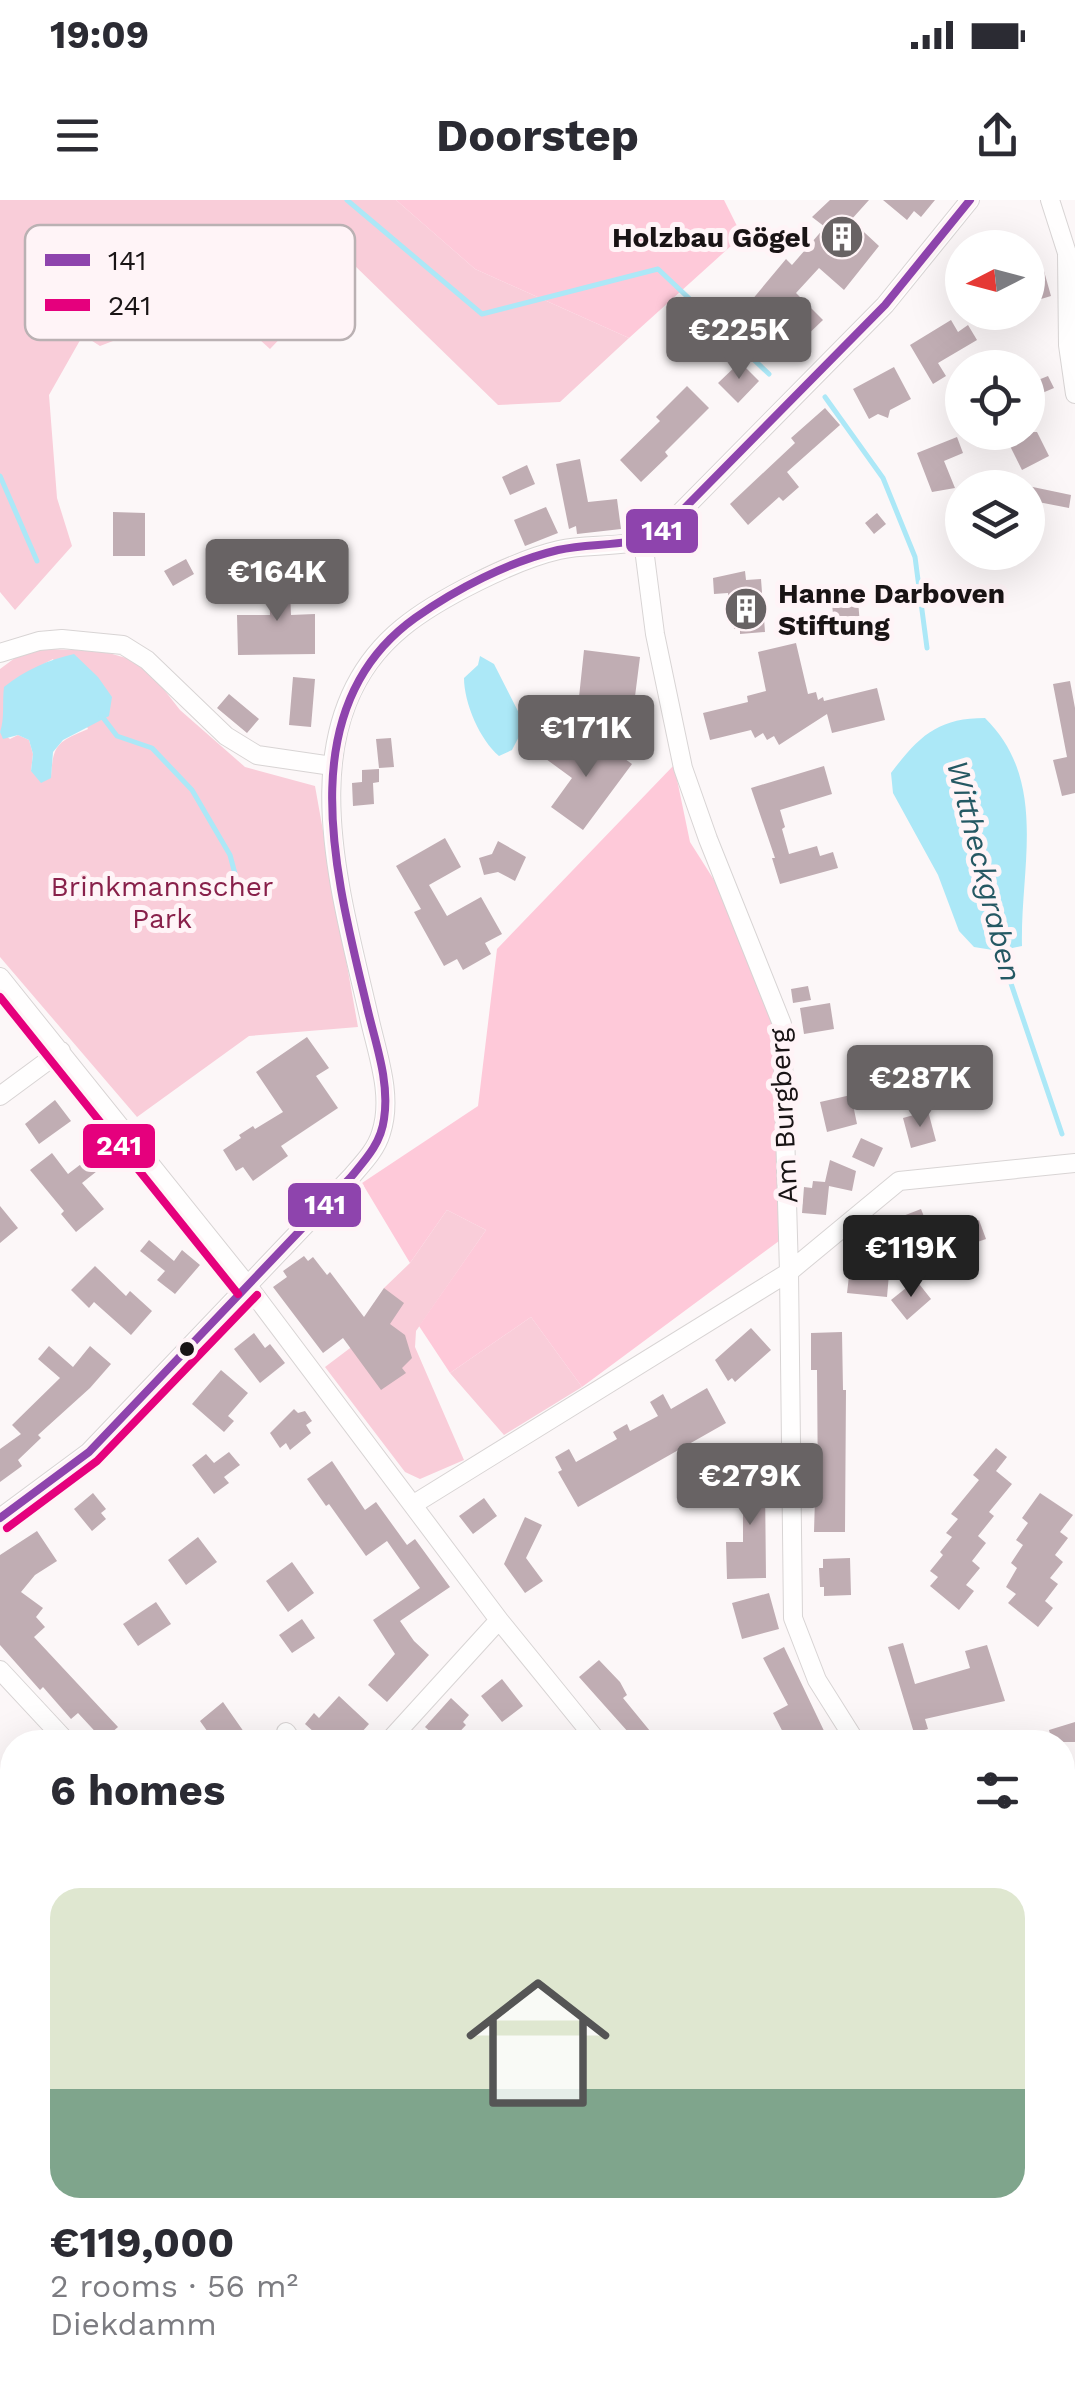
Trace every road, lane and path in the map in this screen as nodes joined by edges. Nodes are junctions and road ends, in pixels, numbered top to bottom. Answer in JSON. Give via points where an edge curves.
{"nodes":[{"id":1,"x":970,"y":200,"type":"edge"},
{"id":2,"x":1050,"y":200,"type":"edge"},
{"id":3,"x":1075,"y":394,"type":"edge"},
{"id":4,"x":643,"y":541,"type":"junction"},
{"id":5,"x":0,"y":653,"type":"edge"},
{"id":6,"x":332,"y":766,"type":"junction"},
{"id":7,"x":0,"y":977,"type":"edge"},
{"id":8,"x":62,"y":1051,"type":"junction"},
{"id":9,"x":0,"y":1096,"type":"edge"},
{"id":10,"x":1075,"y":1163,"type":"edge"},
{"id":11,"x":789,"y":1272,"type":"junction"},
{"id":12,"x":248,"y":1286,"type":"junction"},
{"id":13,"x":414,"y":1504,"type":"junction"},
{"id":14,"x":0,"y":1518,"type":"edge"},
{"id":15,"x":499,"y":1620,"type":"junction"},
{"id":16,"x":0,"y":1670,"type":"edge"},
{"id":17,"x":56,"y":1730,"type":"edge"},
{"id":18,"x":399,"y":1730,"type":"edge"},
{"id":19,"x":588,"y":1730,"type":"edge"},
{"id":20,"x":848,"y":1730,"type":"edge"}],
"edges":[{"from":1,"to":4,"type":"street","via":[[874,317],[674,521]]},
{"from":2,"to":3,"type":"street","via":[[1067,253]]},
{"from":4,"to":6,"type":"street","via":[[535,558],[406,624],[354,683]]},
{"from":4,"to":11,"type":"street","name":"Am Burgberg","via":[[654,633],[684,768],[782,1024]]},
{"from":5,"to":6,"type":"street","via":[[62,639],[123,645],[257,756]]},
{"from":6,"to":12,"type":"street","via":[[337,861],[384,1082],[384,1119],[367,1159]]},
{"from":7,"to":8,"type":"street"},
{"from":8,"to":9,"type":"street"},
{"from":8,"to":12,"type":"street"},
{"from":10,"to":11,"type":"street","via":[[899,1180]]},
{"from":11,"to":13,"type":"street"},
{"from":11,"to":20,"type":"street","name":"Am Burgberg","via":[[793,1618],[817,1680]]},
{"from":12,"to":13,"type":"street"},
{"from":12,"to":14,"type":"street","via":[[90,1452]]},
{"from":13,"to":15,"type":"street"},
{"from":15,"to":18,"type":"street"},
{"from":15,"to":19,"type":"street"},
{"from":16,"to":17,"type":"street"}]}
